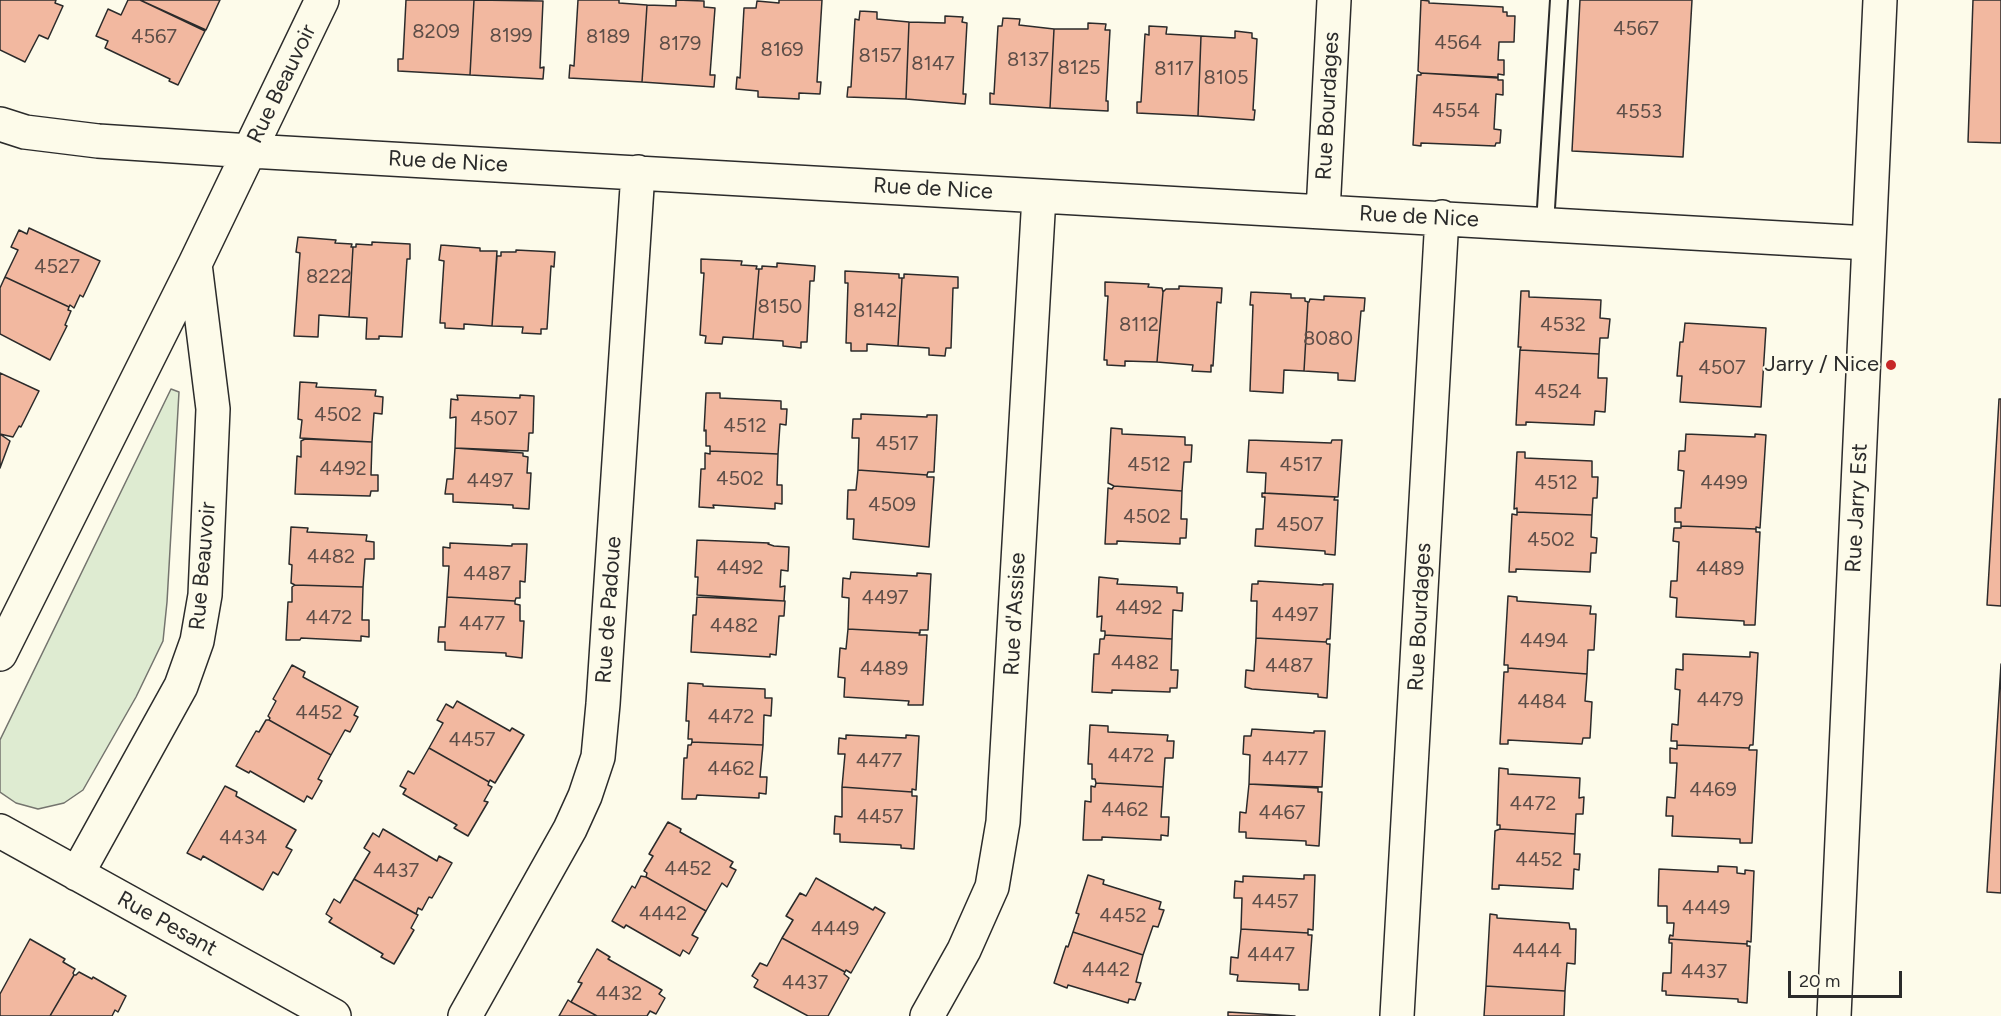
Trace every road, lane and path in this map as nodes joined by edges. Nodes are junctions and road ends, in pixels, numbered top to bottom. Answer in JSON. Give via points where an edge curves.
{"nodes":[{"id":1,"x":322,"y":0,"type":"edge"},
{"id":2,"x":1334,"y":0,"type":"edge"},
{"id":3,"x":1559,"y":0,"type":"edge"},
{"id":4,"x":1880,"y":0,"type":"edge"},
{"id":5,"x":0,"y":123,"type":"edge"},
{"id":6,"x":250,"y":151,"type":"junction"},
{"id":7,"x":638,"y":172,"type":"junction"},
{"id":8,"x":1039,"y":196,"type":"junction"},
{"id":9,"x":1323,"y":212,"type":"junction"},
{"id":10,"x":1442,"y":217,"type":"junction"},
{"id":11,"x":1545,"y":224,"type":"junction"},
{"id":12,"x":1868,"y":243,"type":"junction"},
{"id":13,"x":195,"y":264,"type":"junction"},
{"id":14,"x":0,"y":654,"type":"edge"},
{"id":15,"x":0,"y":831,"type":"edge"},
{"id":16,"x":76,"y":874,"type":"junction"},
{"id":17,"x":334,"y":1016,"type":"edge"},
{"id":18,"x":465,"y":1016,"type":"edge"},
{"id":19,"x":927,"y":1016,"type":"edge"},
{"id":20,"x":1397,"y":1016,"type":"edge"},
{"id":21,"x":1834,"y":1016,"type":"edge"}],
"edges":[{"from":1,"to":6,"type":"street","name":"Rue Beauvoir"},
{"from":2,"to":9,"type":"street","name":"Rue Bourdages"},
{"from":3,"to":11,"type":"lane"},
{"from":4,"to":12,"type":"street","name":"Rue Jarry Est"},
{"from":5,"to":6,"type":"street","name":"Rue de Nice","via":[[25,132],[98,141]]},
{"from":6,"to":7,"type":"street","name":"Rue de Nice"},
{"from":6,"to":13,"type":"street","name":"Rue Beauvoir"},
{"from":7,"to":8,"type":"street","name":"Rue de Nice"},
{"from":7,"to":18,"type":"street","name":"Rue de Padoue","via":[[598,757],[570,829]]},
{"from":8,"to":9,"type":"street","name":"Rue de Nice"},
{"from":8,"to":19,"type":"street","name":"Rue d'Assise","via":[[1003,822],[992,887],[964,950]]},
{"from":9,"to":10,"type":"street","name":"Rue de Nice"},
{"from":10,"to":11,"type":"street","name":"Rue de Nice"},
{"from":10,"to":20,"type":"street","name":"Rue Bourdages"},
{"from":11,"to":12,"type":"street","name":"Rue de Nice"},
{"from":12,"to":21,"type":"street","name":"Rue Jarry Est"},
{"from":13,"to":14,"type":"street","name":"Rue Beauvoir"},
{"from":13,"to":16,"type":"street","name":"Rue Beauvoir","via":[[213,409],[205,595],[197,640],[181,686]]},
{"from":15,"to":16,"type":"street","name":"Rue Pesant"},
{"from":16,"to":17,"type":"street","name":"Rue Pesant"}]}
